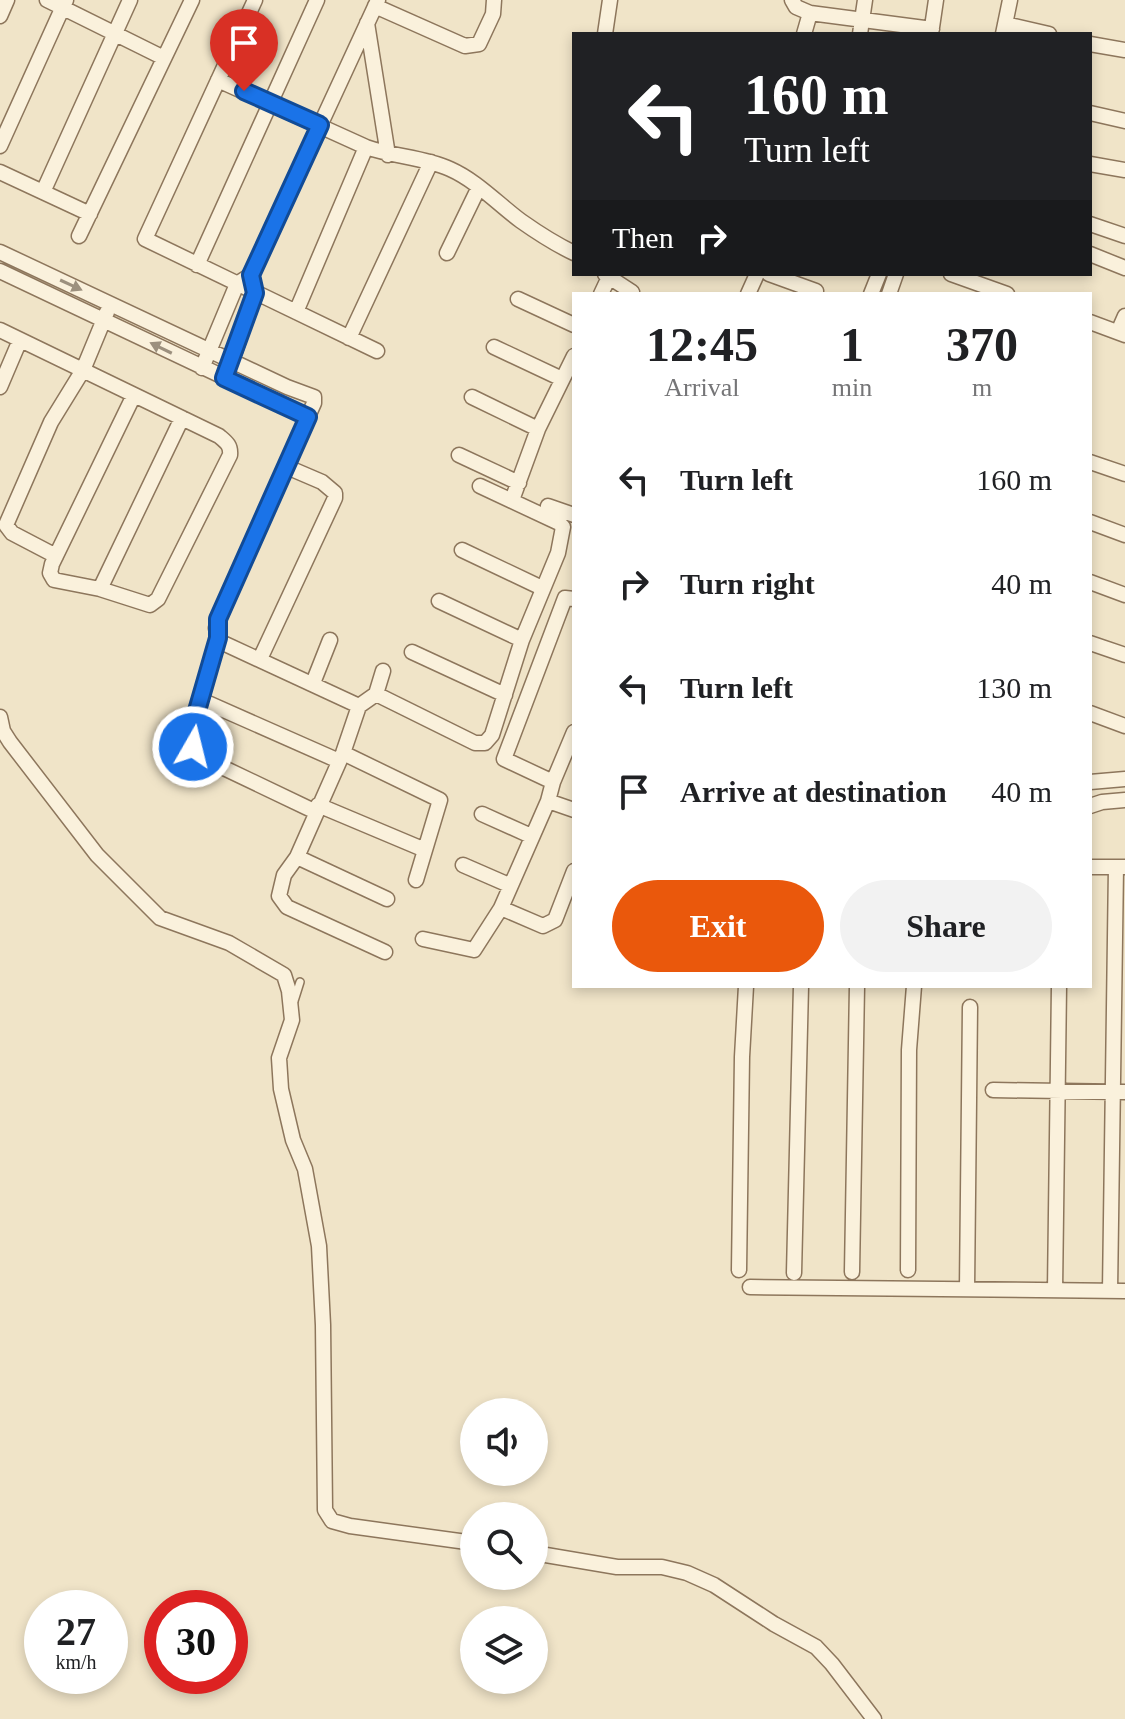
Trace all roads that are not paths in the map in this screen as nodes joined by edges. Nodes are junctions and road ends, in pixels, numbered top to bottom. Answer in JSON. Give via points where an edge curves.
{"nodes":[{"id":1,"x":7,"y":0,"type":"edge"},
{"id":2,"x":47,"y":0,"type":"edge"},
{"id":3,"x":130,"y":0,"type":"edge"},
{"id":4,"x":192,"y":0,"type":"edge"},
{"id":5,"x":255,"y":0,"type":"edge"},
{"id":6,"x":317,"y":0,"type":"edge"},
{"id":7,"x":494,"y":0,"type":"edge"},
{"id":8,"x":610,"y":0,"type":"edge"},
{"id":9,"x":792,"y":0,"type":"edge"},
{"id":10,"x":865,"y":0,"type":"edge"},
{"id":11,"x":936,"y":0,"type":"edge"},
{"id":12,"x":1010,"y":0,"type":"edge"},
{"id":13,"x":376,"y":3,"type":"edge"},
{"id":14,"x":64,"y":4,"type":"edge"},
{"id":15,"x":810,"y":13,"type":"junction"},
{"id":16,"x":0,"y":16,"type":"edge"},
{"id":17,"x":367,"y":23,"type":"junction"},
{"id":18,"x":862,"y":27,"type":"edge"},
{"id":19,"x":1004,"y":29,"type":"edge"},
{"id":20,"x":605,"y":32,"type":"edge"},
{"id":21,"x":805,"y":32,"type":"edge"},
{"id":22,"x":931,"y":32,"type":"edge"},
{"id":23,"x":1031,"y":32,"type":"edge"},
{"id":24,"x":115,"y":34,"type":"junction"},
{"id":25,"x":1092,"y":44,"type":"edge"},
{"id":26,"x":1125,"y":50,"type":"edge"},
{"id":27,"x":164,"y":58,"type":"junction"},
{"id":28,"x":218,"y":80,"type":"junction"},
{"id":29,"x":270,"y":102,"type":"junction"},
{"id":30,"x":1092,"y":113,"type":"edge"},
{"id":31,"x":1125,"y":121,"type":"edge"},
{"id":32,"x":320,"y":125,"type":"junction"},
{"id":33,"x":0,"y":146,"type":"edge"},
{"id":34,"x":366,"y":147,"type":"junction"},
{"id":35,"x":388,"y":155,"type":"junction"},
{"id":36,"x":431,"y":162,"type":"junction"},
{"id":37,"x":1092,"y":164,"type":"edge"},
{"id":38,"x":1125,"y":170,"type":"edge"},
{"id":39,"x":0,"y":172,"type":"edge"},
{"id":40,"x":479,"y":187,"type":"junction"},
{"id":41,"x":43,"y":192,"type":"junction"},
{"id":42,"x":90,"y":214,"type":"junction"},
{"id":43,"x":1092,"y":225,"type":"edge"},
{"id":44,"x":79,"y":236,"type":"dead end"},
{"id":45,"x":1125,"y":236,"type":"edge"},
{"id":46,"x":0,"y":252,"type":"edge"},
{"id":47,"x":572,"y":252,"type":"edge"},
{"id":48,"x":447,"y":253,"type":"dead end"},
{"id":49,"x":1092,"y":255,"type":"edge"},
{"id":50,"x":197,"y":265,"type":"junction"},
{"id":51,"x":1125,"y":268,"type":"edge"},
{"id":52,"x":0,"y":271,"type":"edge"},
{"id":53,"x":251,"y":275,"type":"junction"},
{"id":54,"x":608,"y":276,"type":"edge"},
{"id":55,"x":775,"y":276,"type":"edge"},
{"id":56,"x":957,"y":276,"type":"edge"},
{"id":57,"x":237,"y":284,"type":"junction"},
{"id":58,"x":816,"y":291,"type":"dead end"},
{"id":59,"x":632,"y":292,"type":"dead end"},
{"id":60,"x":1001,"y":292,"type":"edge"},
{"id":61,"x":255,"y":293,"type":"junction"},
{"id":62,"x":518,"y":299,"type":"dead end"},
{"id":63,"x":111,"y":304,"type":"junction"},
{"id":64,"x":296,"y":312,"type":"junction"},
{"id":65,"x":1125,"y":316,"type":"edge"},
{"id":66,"x":102,"y":320,"type":"junction"},
{"id":67,"x":1092,"y":323,"type":"edge"},
{"id":68,"x":572,"y":324,"type":"edge"},
{"id":69,"x":0,"y":330,"type":"edge"},
{"id":70,"x":1122,"y":333,"type":"edge"},
{"id":71,"x":349,"y":338,"type":"junction"},
{"id":72,"x":20,"y":340,"type":"junction"},
{"id":73,"x":494,"y":347,"type":"dead end"},
{"id":74,"x":210,"y":349,"type":"junction"},
{"id":75,"x":377,"y":351,"type":"dead end"},
{"id":76,"x":233,"y":360,"type":"junction"},
{"id":77,"x":572,"y":360,"type":"edge"},
{"id":78,"x":202,"y":368,"type":"junction"},
{"id":79,"x":83,"y":370,"type":"junction"},
{"id":80,"x":224,"y":378,"type":"junction"},
{"id":81,"x":562,"y":379,"type":"junction"},
{"id":82,"x":0,"y":387,"type":"edge"},
{"id":83,"x":134,"y":395,"type":"junction"},
{"id":84,"x":472,"y":397,"type":"dead end"},
{"id":85,"x":308,"y":417,"type":"junction"},
{"id":86,"x":182,"y":418,"type":"junction"},
{"id":87,"x":538,"y":429,"type":"junction"},
{"id":88,"x":459,"y":455,"type":"dead end"},
{"id":89,"x":1092,"y":463,"type":"edge"},
{"id":90,"x":287,"y":467,"type":"junction"},
{"id":91,"x":1125,"y":474,"type":"edge"},
{"id":92,"x":519,"y":483,"type":"junction"},
{"id":93,"x":480,"y":486,"type":"dead end"},
{"id":94,"x":512,"y":500,"type":"junction"},
{"id":95,"x":548,"y":506,"type":"dead end"},
{"id":96,"x":572,"y":514,"type":"edge"},
{"id":97,"x":1092,"y":523,"type":"edge"},
{"id":98,"x":1125,"y":535,"type":"edge"},
{"id":99,"x":462,"y":550,"type":"dead end"},
{"id":100,"x":56,"y":556,"type":"junction"},
{"id":101,"x":1092,"y":583,"type":"edge"},
{"id":102,"x":542,"y":588,"type":"junction"},
{"id":103,"x":100,"y":589,"type":"junction"},
{"id":104,"x":1125,"y":595,"type":"edge"},
{"id":105,"x":572,"y":599,"type":"edge"},
{"id":106,"x":439,"y":601,"type":"dead end"},
{"id":107,"x":218,"y":638,"type":"junction"},
{"id":108,"x":330,"y":640,"type":"dead end"},
{"id":109,"x":522,"y":640,"type":"junction"},
{"id":110,"x":1092,"y":644,"type":"edge"},
{"id":111,"x":412,"y":652,"type":"dead end"},
{"id":112,"x":1125,"y":655,"type":"edge"},
{"id":113,"x":260,"y":659,"type":"junction"},
{"id":114,"x":383,"y":671,"type":"dead end"},
{"id":115,"x":313,"y":683,"type":"junction"},
{"id":116,"x":376,"y":694,"type":"junction"},
{"id":117,"x":505,"y":695,"type":"junction"},
{"id":118,"x":201,"y":700,"type":"junction"},
{"id":119,"x":359,"y":706,"type":"junction"},
{"id":120,"x":1092,"y":714,"type":"edge"},
{"id":121,"x":0,"y":717,"type":"edge"},
{"id":122,"x":1125,"y":726,"type":"edge"},
{"id":123,"x":572,"y":741,"type":"edge"},
{"id":124,"x":341,"y":757,"type":"junction"},
{"id":125,"x":1125,"y":779,"type":"edge"},
{"id":126,"x":553,"y":782,"type":"junction"},
{"id":127,"x":1092,"y":782,"type":"edge"},
{"id":128,"x":1125,"y":800,"type":"edge"},
{"id":129,"x":548,"y":801,"type":"junction"},
{"id":130,"x":1092,"y":805,"type":"edge"},
{"id":131,"x":317,"y":809,"type":"junction"},
{"id":132,"x":572,"y":809,"type":"edge"},
{"id":133,"x":482,"y":814,"type":"dead end"},
{"id":134,"x":531,"y":836,"type":"junction"},
{"id":135,"x":425,"y":850,"type":"junction"},
{"id":136,"x":297,"y":857,"type":"junction"},
{"id":137,"x":463,"y":865,"type":"dead end"},
{"id":138,"x":1092,"y":867,"type":"edge"},
{"id":139,"x":1120,"y":867,"type":"edge"},
{"id":140,"x":572,"y":876,"type":"edge"},
{"id":141,"x":416,"y":880,"type":"dead end"},
{"id":142,"x":509,"y":885,"type":"junction"},
{"id":143,"x":387,"y":899,"type":"dead end"},
{"id":144,"x":501,"y":908,"type":"junction"},
{"id":145,"x":423,"y":939,"type":"dead end"},
{"id":146,"x":385,"y":952,"type":"dead end"},
{"id":147,"x":300,"y":982,"type":"dead end"},
{"id":148,"x":746,"y":988,"type":"edge"},
{"id":149,"x":801,"y":988,"type":"edge"},
{"id":150,"x":857,"y":988,"type":"edge"},
{"id":151,"x":914,"y":988,"type":"edge"},
{"id":152,"x":1059,"y":988,"type":"edge"},
{"id":153,"x":292,"y":1007,"type":"junction"},
{"id":154,"x":970,"y":1007,"type":"dead end"},
{"id":155,"x":993,"y":1090,"type":"dead end"},
{"id":156,"x":1057,"y":1091,"type":"junction"},
{"id":157,"x":1118,"y":1092,"type":"edge"},
{"id":158,"x":739,"y":1270,"type":"dead end"},
{"id":159,"x":908,"y":1270,"type":"dead end"},
{"id":160,"x":852,"y":1272,"type":"dead end"},
{"id":161,"x":794,"y":1273,"type":"dead end"},
{"id":162,"x":750,"y":1287,"type":"dead end"},
{"id":163,"x":967,"y":1289,"type":"junction"},
{"id":164,"x":1055,"y":1290,"type":"junction"},
{"id":165,"x":1117,"y":1291,"type":"edge"},
{"id":166,"x":460,"y":1541,"type":"edge"},
{"id":167,"x":548,"y":1555,"type":"edge"},
{"id":168,"x":874,"y":1719,"type":"edge"}],
"edges":[{"from":1,"to":16,"type":"street"},
{"from":2,"to":14,"type":"street"},
{"from":3,"to":24,"type":"street"},
{"from":4,"to":27,"type":"street"},
{"from":5,"to":28,"type":"street"},
{"from":6,"to":29,"type":"street"},
{"from":7,"to":13,"type":"street","via":[[487,30],[473,47]]},
{"from":8,"to":20,"type":"street"},
{"from":9,"to":15,"type":"street"},
{"from":10,"to":18,"type":"street"},
{"from":11,"to":22,"type":"street"},
{"from":12,"to":19,"type":"street"},
{"from":13,"to":17,"type":"street"},
{"from":14,"to":24,"type":"street"},
{"from":14,"to":33,"type":"street"},
{"from":15,"to":18,"type":"street"},
{"from":15,"to":21,"type":"street"},
{"from":17,"to":32,"type":"street"},
{"from":17,"to":35,"type":"street"},
{"from":18,"to":22,"type":"street"},
{"from":19,"to":23,"type":"street"},
{"from":24,"to":27,"type":"street"},
{"from":24,"to":41,"type":"street"},
{"from":25,"to":26,"type":"street"},
{"from":27,"to":42,"type":"street"},
{"from":28,"to":29,"type":"street"},
{"from":28,"to":50,"type":"street","via":[[145,239]]},
{"from":29,"to":32,"type":"street"},
{"from":29,"to":50,"type":"street"},
{"from":30,"to":31,"type":"street"},
{"from":32,"to":34,"type":"street"},
{"from":32,"to":53,"type":"street"},
{"from":34,"to":35,"type":"street"},
{"from":34,"to":64,"type":"street"},
{"from":35,"to":36,"type":"street"},
{"from":36,"to":40,"type":"street"},
{"from":36,"to":71,"type":"street"},
{"from":37,"to":38,"type":"street"},
{"from":39,"to":41,"type":"street"},
{"from":40,"to":47,"type":"street"},
{"from":40,"to":48,"type":"street"},
{"from":41,"to":42,"type":"street"},
{"from":42,"to":44,"type":"street"},
{"from":43,"to":45,"type":"street"},
{"from":46,"to":63,"type":"street","one_way":true},
{"from":49,"to":51,"type":"street"},
{"from":50,"to":57,"type":"street"},
{"from":52,"to":66,"type":"street"},
{"from":53,"to":57,"type":"street"},
{"from":53,"to":61,"type":"street"},
{"from":54,"to":59,"type":"street"},
{"from":55,"to":58,"type":"street"},
{"from":56,"to":60,"type":"street"},
{"from":57,"to":61,"type":"street"},
{"from":57,"to":74,"type":"street"},
{"from":61,"to":64,"type":"street"},
{"from":61,"to":76,"type":"street"},
{"from":62,"to":68,"type":"street"},
{"from":63,"to":66,"type":"street"},
{"from":63,"to":74,"type":"street"},
{"from":64,"to":71,"type":"street"},
{"from":65,"to":70,"type":"street"},
{"from":78,"to":66,"type":"street","one_way":true},
{"from":66,"to":79,"type":"street"},
{"from":67,"to":70,"type":"street"},
{"from":69,"to":72,"type":"street"},
{"from":71,"to":75,"type":"street"},
{"from":72,"to":79,"type":"street"},
{"from":72,"to":82,"type":"street"},
{"from":73,"to":81,"type":"street"},
{"from":74,"to":76,"type":"street"},
{"from":74,"to":78,"type":"street"},
{"from":76,"to":80,"type":"street"},
{"from":76,"to":85,"type":"street","via":[[312,395]]},
{"from":77,"to":81,"type":"street"},
{"from":78,"to":80,"type":"street"},
{"from":79,"to":83,"type":"street"},
{"from":79,"to":100,"type":"street","via":[[51,422],[6,525]]},
{"from":80,"to":85,"type":"street"},
{"from":81,"to":87,"type":"street"},
{"from":83,"to":86,"type":"street"},
{"from":83,"to":100,"type":"street"},
{"from":84,"to":87,"type":"street"},
{"from":85,"to":90,"type":"street"},
{"from":86,"to":103,"type":"street"},
{"from":86,"to":103,"type":"street","via":[[227,442],[230,455],[158,599],[150,605]]},
{"from":87,"to":92,"type":"street"},
{"from":88,"to":92,"type":"street"},
{"from":89,"to":91,"type":"street"},
{"from":90,"to":107,"type":"street","via":[[223,606]]},
{"from":90,"to":113,"type":"street","via":[[327,486],[335,498]]},
{"from":92,"to":94,"type":"street"},
{"from":93,"to":94,"type":"street"},
{"from":94,"to":102,"type":"street","via":[[563,527]]},
{"from":95,"to":96,"type":"street"},
{"from":97,"to":98,"type":"street"},
{"from":99,"to":102,"type":"street"},
{"from":100,"to":103,"type":"street","via":[[54,580]]},
{"from":101,"to":104,"type":"street"},
{"from":102,"to":109,"type":"street"},
{"from":105,"to":126,"type":"street","via":[[565,598],[504,759]]},
{"from":106,"to":109,"type":"street"},
{"from":107,"to":113,"type":"street"},
{"from":107,"to":118,"type":"street"},
{"from":108,"to":115,"type":"street"},
{"from":109,"to":117,"type":"street"},
{"from":110,"to":112,"type":"street"},
{"from":111,"to":117,"type":"street"},
{"from":113,"to":115,"type":"street"},
{"from":114,"to":116,"type":"street"},
{"from":115,"to":119,"type":"street"},
{"from":116,"to":117,"type":"street","via":[[482,744],[492,735]]},
{"from":116,"to":119,"type":"street"},
{"from":118,"to":124,"type":"street"},
{"from":118,"to":131,"type":"street","via":[[192,728],[198,753]]},
{"from":119,"to":124,"type":"street"},
{"from":120,"to":122,"type":"street"},
{"from":121,"to":153,"type":"street","via":[[10,742],[134,895],[160,918],[229,943],[284,975]]},
{"from":123,"to":126,"type":"street"},
{"from":124,"to":131,"type":"street"},
{"from":124,"to":135,"type":"street","via":[[440,800]]},
{"from":125,"to":127,"type":"street"},
{"from":126,"to":129,"type":"street"},
{"from":128,"to":130,"type":"street"},
{"from":129,"to":132,"type":"street"},
{"from":129,"to":134,"type":"street"},
{"from":131,"to":135,"type":"street"},
{"from":131,"to":136,"type":"street"},
{"from":133,"to":134,"type":"street"},
{"from":134,"to":142,"type":"street"},
{"from":135,"to":141,"type":"street"},
{"from":136,"to":143,"type":"street"},
{"from":136,"to":146,"type":"street","via":[[281,885],[281,903]]},
{"from":137,"to":142,"type":"street"},
{"from":138,"to":139,"type":"street"},
{"from":139,"to":157,"type":"street"},
{"from":140,"to":144,"type":"street","via":[[550,924],[543,926]]},
{"from":142,"to":144,"type":"street"},
{"from":144,"to":145,"type":"street","via":[[474,950]]},
{"from":147,"to":153,"type":"lane"},
{"from":148,"to":158,"type":"street"},
{"from":149,"to":161,"type":"street"},
{"from":150,"to":160,"type":"street"},
{"from":151,"to":159,"type":"street"},
{"from":152,"to":156,"type":"street"},
{"from":153,"to":166,"type":"street","via":[[279,1073],[293,1140],[307,1176],[319,1246],[325,1510],[332,1521],[350,1526]]},
{"from":154,"to":163,"type":"street"},
{"from":155,"to":156,"type":"street"},
{"from":156,"to":157,"type":"street"},
{"from":156,"to":164,"type":"street"},
{"from":157,"to":165,"type":"street"},
{"from":162,"to":163,"type":"street"},
{"from":163,"to":164,"type":"street"},
{"from":164,"to":165,"type":"street"},
{"from":167,"to":168,"type":"street","via":[[617,1567],[662,1567],[714,1585],[816,1647]]}]}
